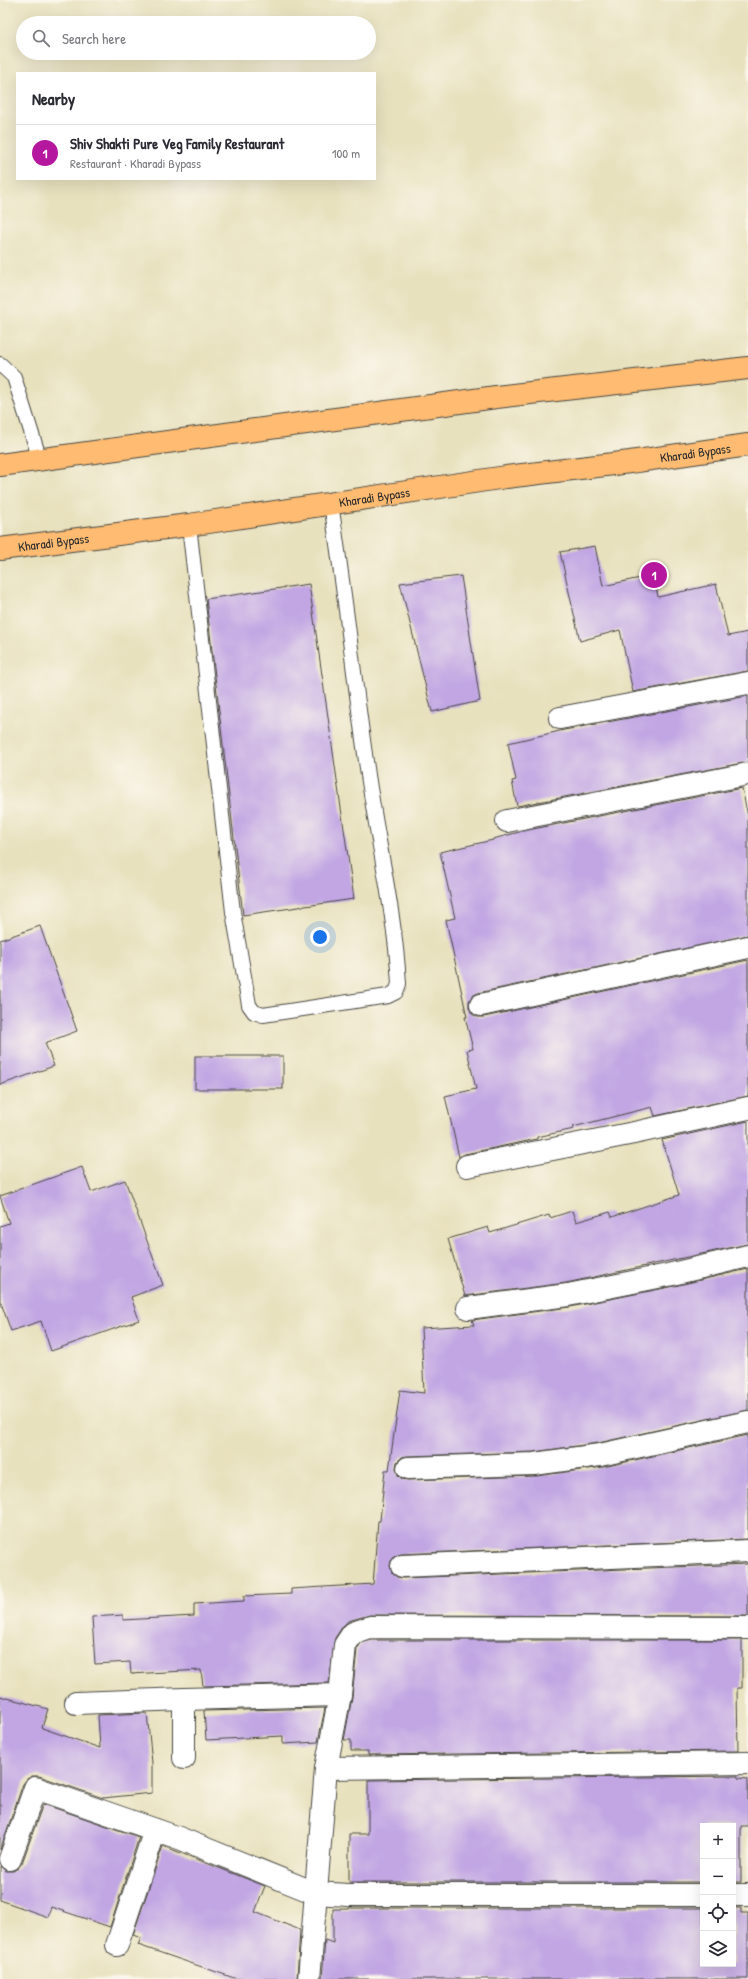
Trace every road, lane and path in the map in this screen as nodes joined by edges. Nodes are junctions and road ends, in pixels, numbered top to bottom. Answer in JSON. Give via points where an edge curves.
{"nodes":[{"id":1,"x":0,"y":364,"type":"edge"},
{"id":2,"x":748,"y":368,"type":"edge"},
{"id":3,"x":748,"y":445,"type":"edge"},
{"id":4,"x":40,"y":460,"type":"junction"},
{"id":5,"x":0,"y":465,"type":"edge"},
{"id":6,"x":331,"y":504,"type":"junction"},
{"id":7,"x":189,"y":525,"type":"junction"},
{"id":8,"x":0,"y":549,"type":"edge"},
{"id":9,"x":748,"y":683,"type":"edge"},
{"id":10,"x":560,"y":718,"type":"dead end"},
{"id":11,"x":748,"y":774,"type":"edge"},
{"id":12,"x":507,"y":821,"type":"dead end"},
{"id":13,"x":748,"y":947,"type":"edge"},
{"id":14,"x":481,"y":1005,"type":"dead end"},
{"id":15,"x":748,"y":1108,"type":"edge"},
{"id":16,"x":467,"y":1166,"type":"dead end"},
{"id":17,"x":748,"y":1256,"type":"edge"},
{"id":18,"x":468,"y":1308,"type":"dead end"},
{"id":19,"x":748,"y":1422,"type":"edge"},
{"id":20,"x":408,"y":1468,"type":"dead end"},
{"id":21,"x":748,"y":1551,"type":"edge"},
{"id":22,"x":402,"y":1566,"type":"dead end"},
{"id":23,"x":748,"y":1628,"type":"edge"},
{"id":24,"x":340,"y":1695,"type":"junction"},
{"id":25,"x":184,"y":1699,"type":"junction"},
{"id":26,"x":76,"y":1703,"type":"dead end"},
{"id":27,"x":184,"y":1758,"type":"dead end"},
{"id":28,"x":748,"y":1763,"type":"edge"},
{"id":29,"x":326,"y":1768,"type":"junction"},
{"id":30,"x":155,"y":1830,"type":"junction"},
{"id":31,"x":10,"y":1859,"type":"dead end"},
{"id":32,"x":315,"y":1893,"type":"junction"},
{"id":33,"x":700,"y":1895,"type":"edge"},
{"id":34,"x":736,"y":1895,"type":"edge"},
{"id":35,"x":748,"y":1895,"type":"edge"},
{"id":36,"x":117,"y":1944,"type":"dead end"},
{"id":37,"x":309,"y":1979,"type":"edge"}],
"edges":[{"from":1,"to":4,"type":"lane","via":[[14,377]]},
{"from":2,"to":4,"type":"highway","via":[[496,397]]},
{"from":3,"to":6,"type":"highway","name":"Kharadi Bypass","via":[[506,477]]},
{"from":4,"to":5,"type":"highway"},
{"from":6,"to":7,"type":"highway","name":"Kharadi Bypass"},
{"from":6,"to":7,"type":"lane","via":[[345,589],[367,769],[392,914],[399,984],[396,992],[388,996],[264,1015],[254,1012],[249,1005],[233,912]]},
{"from":7,"to":8,"type":"highway","name":"Kharadi Bypass"},
{"from":9,"to":10,"type":"street"},
{"from":11,"to":12,"type":"street"},
{"from":13,"to":14,"type":"street"},
{"from":15,"to":16,"type":"street"},
{"from":17,"to":18,"type":"street","via":[[568,1295]]},
{"from":19,"to":20,"type":"street","via":[[600,1455],[534,1464]]},
{"from":21,"to":22,"type":"street"},
{"from":23,"to":24,"type":"street","via":[[370,1627],[353,1633],[345,1646]]},
{"from":24,"to":25,"type":"street"},
{"from":24,"to":29,"type":"street"},
{"from":25,"to":26,"type":"street"},
{"from":25,"to":27,"type":"street"},
{"from":28,"to":29,"type":"street"},
{"from":29,"to":32,"type":"street"},
{"from":30,"to":31,"type":"street","via":[[36,1788]]},
{"from":30,"to":32,"type":"street"},
{"from":30,"to":36,"type":"street"},
{"from":32,"to":33,"type":"street"},
{"from":32,"to":37,"type":"street"},
{"from":34,"to":35,"type":"street"}]}
